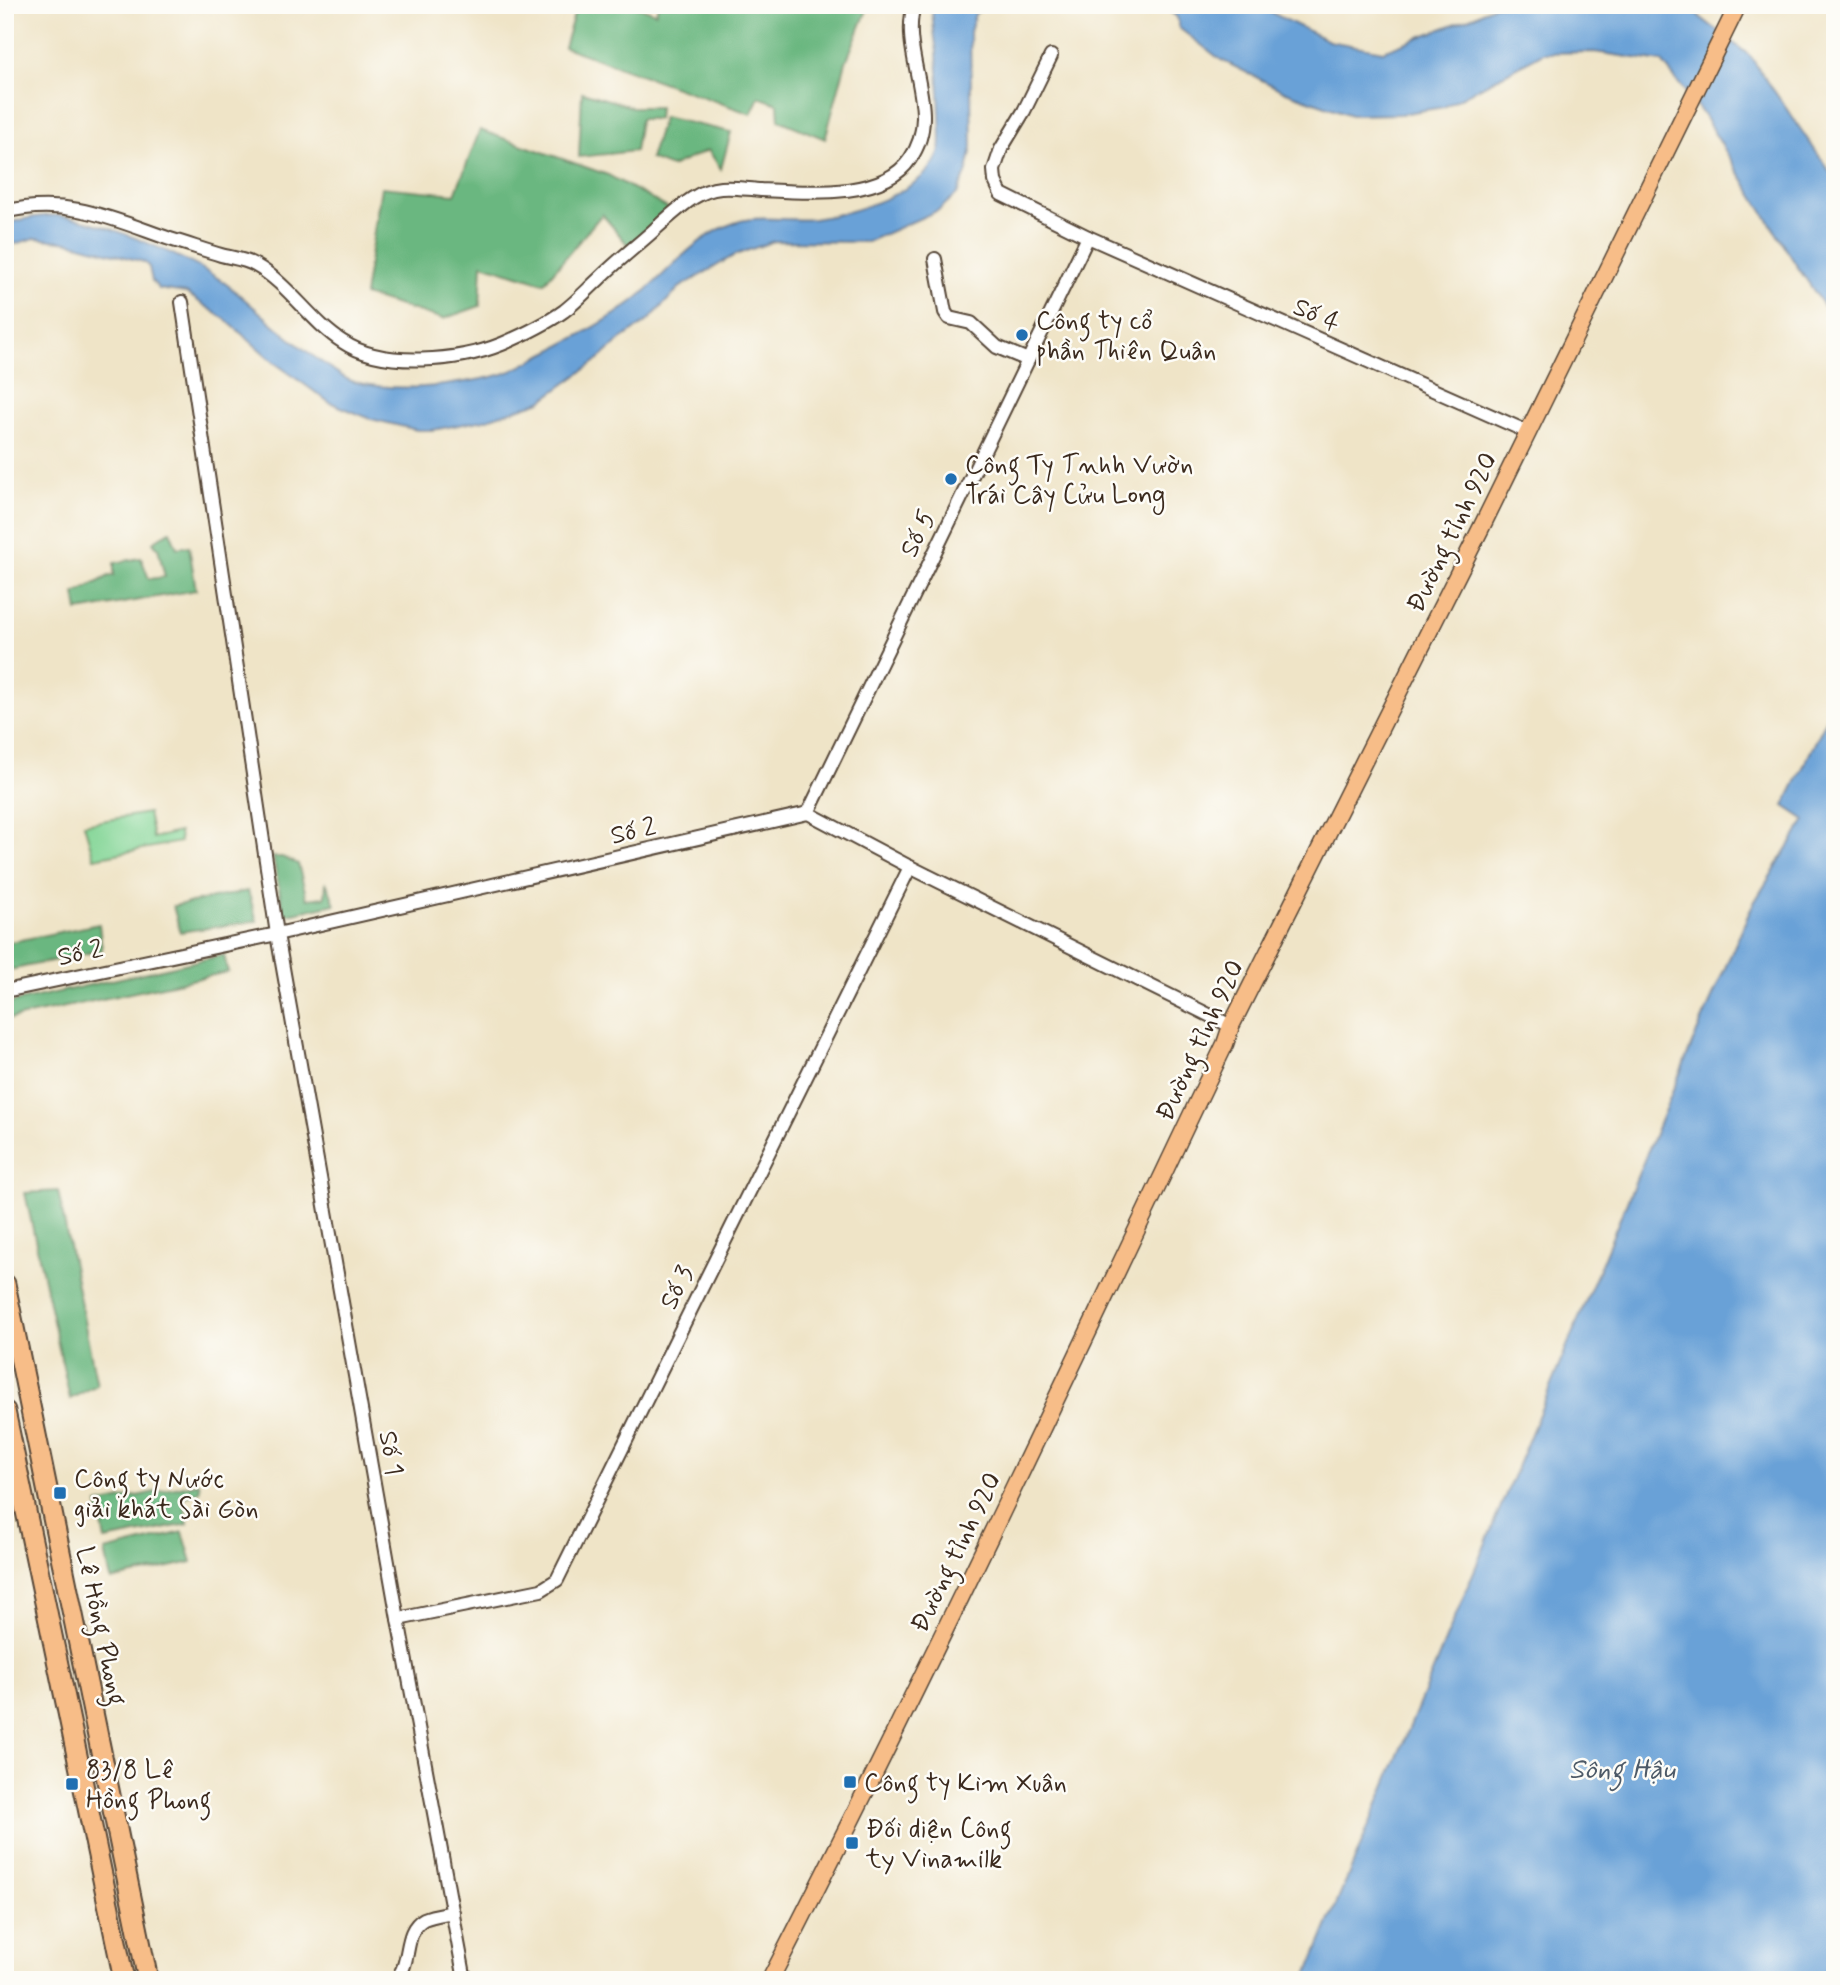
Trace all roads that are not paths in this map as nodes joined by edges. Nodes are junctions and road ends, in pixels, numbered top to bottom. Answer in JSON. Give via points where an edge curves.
{"nodes":[{"id":1,"x":914,"y":5,"type":"edge"},
{"id":2,"x":1735,"y":10,"type":"edge"},
{"id":3,"x":1051,"y":57,"type":"dead end"},
{"id":4,"x":5,"y":212,"type":"edge"},
{"id":5,"x":1088,"y":237,"type":"junction"},
{"id":6,"x":935,"y":259,"type":"dead end"},
{"id":7,"x":182,"y":302,"type":"dead end"},
{"id":8,"x":1028,"y":360,"type":"junction"},
{"id":9,"x":1528,"y":432,"type":"junction"},
{"id":10,"x":808,"y":813,"type":"junction"},
{"id":11,"x":910,"y":867,"type":"junction"},
{"id":12,"x":277,"y":934,"type":"junction"},
{"id":13,"x":5,"y":991,"type":"edge"},
{"id":14,"x":1231,"y":1026,"type":"junction"},
{"id":15,"x":5,"y":1284,"type":"edge"},
{"id":16,"x":5,"y":1411,"type":"edge"},
{"id":17,"x":12,"y":1478,"type":"edge"},
{"id":18,"x":398,"y":1619,"type":"junction"},
{"id":19,"x":453,"y":1912,"type":"junction"},
{"id":20,"x":124,"y":1980,"type":"edge"},
{"id":21,"x":148,"y":1980,"type":"edge"},
{"id":22,"x":395,"y":1980,"type":"edge"},
{"id":23,"x":465,"y":1980,"type":"edge"},
{"id":24,"x":770,"y":1980,"type":"edge"}],
"edges":[{"from":1,"to":4,"type":"street","via":[[909,25],[924,124],[903,168],[853,190],[726,186],[706,191],[669,217],[562,313],[500,345],[461,357],[400,359],[359,351],[342,342],[253,263],[113,217],[56,207]]},
{"from":2,"to":9,"type":"main road","name":"Đường tỉnh 920"},
{"from":3,"to":5,"type":"street","name":"Số 4","via":[[1000,149],[993,170],[995,181],[1001,194]]},
{"from":5,"to":8,"type":"street","name":"Số 5"},
{"from":5,"to":9,"type":"street","name":"Số 4"},
{"from":6,"to":8,"type":"street","via":[[949,318],[971,323],[997,347]]},
{"from":7,"to":12,"type":"street","name":"Số 1"},
{"from":8,"to":10,"type":"street","name":"Số 5"},
{"from":9,"to":14,"type":"main road","name":"Đường tỉnh 920"},
{"from":10,"to":11,"type":"street"},
{"from":10,"to":12,"type":"street","name":"Số 2"},
{"from":11,"to":14,"type":"street"},
{"from":11,"to":18,"type":"street","name":"Số 3","via":[[556,1580],[541,1590]]},
{"from":12,"to":13,"type":"street","name":"Số 2"},
{"from":12,"to":18,"type":"street","name":"Số 1"},
{"from":14,"to":24,"type":"main road","name":"Đường tỉnh 920","via":[[857,1811]]},
{"from":15,"to":21,"type":"highway","name":"Lê Hồng Phong"},
{"from":16,"to":17,"type":"highway","name":"Lê Hồng Phong"},
{"from":17,"to":20,"type":"highway","name":"Lê Hồng Phong"},
{"from":18,"to":19,"type":"street","name":"Số 1"},
{"from":19,"to":22,"type":"street","via":[[422,1920],[415,1927],[406,1963]]},
{"from":19,"to":23,"type":"street","name":"Số 1"}]}
